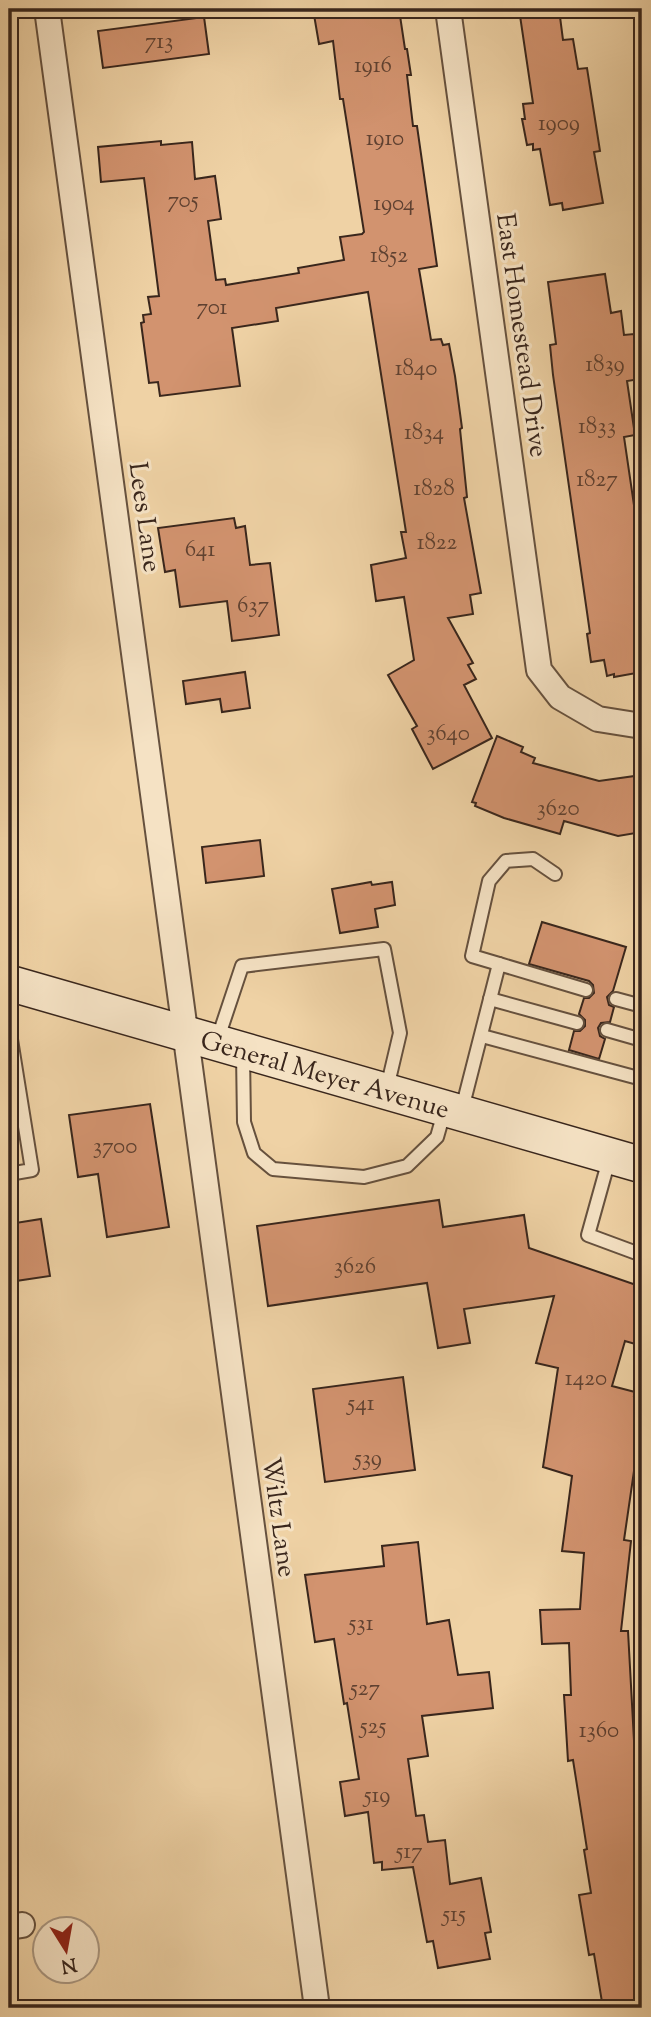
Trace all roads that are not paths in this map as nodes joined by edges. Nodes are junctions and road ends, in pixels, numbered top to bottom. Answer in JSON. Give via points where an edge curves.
{"nodes":[{"id":1,"x":47,"y":9,"type":"edge"},
{"id":2,"x":448,"y":9,"type":"edge"},
{"id":3,"x":642,"y":726,"type":"edge"},
{"id":4,"x":555,"y":874,"type":"dead end"},
{"id":5,"x":499,"y":964,"type":"junction"},
{"id":6,"x":9,"y":983,"type":"edge"},
{"id":7,"x":586,"y":990,"type":"dead end"},
{"id":8,"x":490,"y":999,"type":"junction"},
{"id":9,"x":616,"y":999,"type":"dead end"},
{"id":10,"x":642,"y":1006,"type":"edge"},
{"id":11,"x":577,"y":1023,"type":"dead end"},
{"id":12,"x":9,"y":1027,"type":"edge"},
{"id":13,"x":607,"y":1030,"type":"dead end"},
{"id":14,"x":482,"y":1036,"type":"junction"},
{"id":15,"x":642,"y":1041,"type":"edge"},
{"id":16,"x":215,"y":1042,"type":"junction"},
{"id":17,"x":642,"y":1079,"type":"edge"},
{"id":18,"x":387,"y":1092,"type":"junction"},
{"id":19,"x":453,"y":1111,"type":"junction"},
{"id":20,"x":634,"y":1161,"type":"edge"},
{"id":21,"x":9,"y":1174,"type":"edge"},
{"id":22,"x":642,"y":1255,"type":"edge"},
{"id":23,"x":317,"y":2008,"type":"edge"}],
"edges":[{"from":1,"to":16,"type":"street","name":"Lees Lane"},
{"from":2,"to":3,"type":"street","name":"East Homestead Drive","via":[[539,670],[561,697],[598,719]]},
{"from":4,"to":5,"type":"lane","via":[[533,859],[506,860],[489,881],[472,956]]},
{"from":5,"to":7,"type":"lane"},
{"from":5,"to":8,"type":"lane"},
{"from":6,"to":16,"type":"main road","name":"General Meyer Avenue"},
{"from":8,"to":11,"type":"lane"},
{"from":8,"to":14,"type":"lane"},
{"from":9,"to":10,"type":"lane"},
{"from":12,"to":21,"type":"lane","via":[[32,1170]]},
{"from":13,"to":15,"type":"lane"},
{"from":14,"to":17,"type":"lane"},
{"from":14,"to":19,"type":"lane"},
{"from":16,"to":18,"type":"main road","name":"General Meyer Avenue"},
{"from":16,"to":18,"type":"lane","via":[[242,966],[384,949],[400,1033]]},
{"from":16,"to":19,"type":"lane","via":[[254,1153],[273,1169],[364,1177],[407,1166],[437,1137]]},
{"from":16,"to":23,"type":"street","name":"Wiltz Lane"},
{"from":18,"to":19,"type":"main road","name":"General Meyer Avenue"},
{"from":19,"to":20,"type":"main road","name":"General Meyer Avenue"},
{"from":20,"to":22,"type":"lane","via":[[588,1235]]}]}
